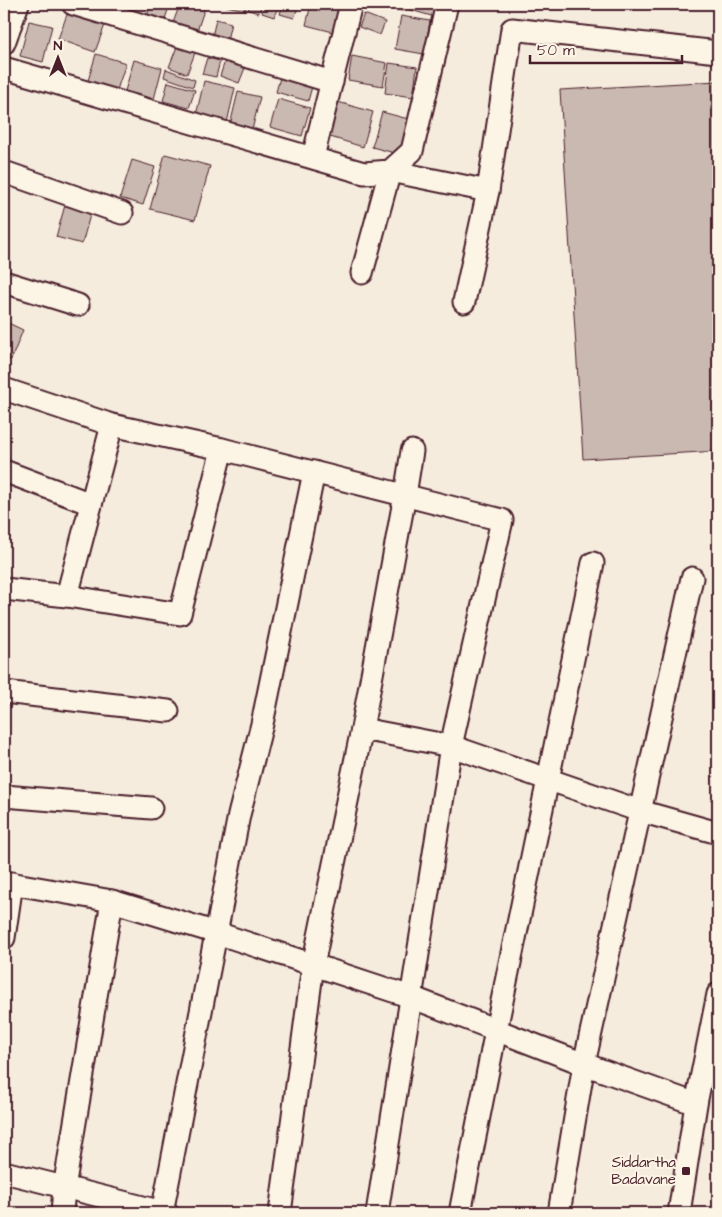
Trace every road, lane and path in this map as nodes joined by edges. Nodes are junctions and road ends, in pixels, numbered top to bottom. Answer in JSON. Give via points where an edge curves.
{"nodes":[{"id":1,"x":18,"y":4,"type":"edge"},
{"id":2,"x":72,"y":4,"type":"edge"},
{"id":3,"x":350,"y":4,"type":"edge"},
{"id":4,"x":447,"y":4,"type":"edge"},
{"id":5,"x":4,"y":43,"type":"edge"},
{"id":6,"x":718,"y":52,"type":"edge"},
{"id":7,"x":4,"y":68,"type":"edge"},
{"id":8,"x":332,"y":82,"type":"junction"},
{"id":9,"x":312,"y":157,"type":"junction"},
{"id":10,"x":390,"y":171,"type":"junction"},
{"id":11,"x":4,"y":172,"type":"edge"},
{"id":12,"x":488,"y":191,"type":"junction"},
{"id":13,"x":122,"y":213,"type":"dead end"},
{"id":14,"x":362,"y":273,"type":"dead end"},
{"id":15,"x":4,"y":282,"type":"edge"},
{"id":16,"x":464,"y":302,"type":"dead end"},
{"id":17,"x":78,"y":305,"type":"dead end"},
{"id":18,"x":4,"y":389,"type":"edge"},
{"id":19,"x":112,"y":425,"type":"junction"},
{"id":20,"x":222,"y":449,"type":"junction"},
{"id":21,"x":412,"y":451,"type":"dead end"},
{"id":22,"x":4,"y":471,"type":"edge"},
{"id":23,"x":314,"y":472,"type":"junction"},
{"id":24,"x":405,"y":495,"type":"junction"},
{"id":25,"x":91,"y":504,"type":"junction"},
{"id":26,"x":593,"y":562,"type":"dead end"},
{"id":27,"x":692,"y":578,"type":"dead end"},
{"id":28,"x":4,"y":589,"type":"edge"},
{"id":29,"x":67,"y":596,"type":"junction"},
{"id":30,"x":4,"y":692,"type":"edge"},
{"id":31,"x":168,"y":711,"type":"dead end"},
{"id":32,"x":362,"y":729,"type":"junction"},
{"id":33,"x":451,"y":746,"type":"junction"},
{"id":34,"x":548,"y":780,"type":"junction"},
{"id":35,"x":4,"y":796,"type":"edge"},
{"id":36,"x":151,"y":808,"type":"dead end"},
{"id":37,"x":640,"y":811,"type":"junction"},
{"id":38,"x":718,"y":833,"type":"edge"},
{"id":39,"x":8,"y":883,"type":"edge"},
{"id":40,"x":112,"y":901,"type":"junction"},
{"id":41,"x":217,"y":933,"type":"junction"},
{"id":42,"x":4,"y":938,"type":"edge"},
{"id":43,"x":314,"y":964,"type":"junction"},
{"id":44,"x":411,"y":998,"type":"junction"},
{"id":45,"x":717,"y":1008,"type":"edge"},
{"id":46,"x":496,"y":1030,"type":"junction"},
{"id":47,"x":584,"y":1064,"type":"junction"},
{"id":48,"x":696,"y":1104,"type":"junction"},
{"id":49,"x":4,"y":1172,"type":"edge"},
{"id":50,"x":64,"y":1188,"type":"junction"},
{"id":51,"x":62,"y":1213,"type":"edge"},
{"id":52,"x":164,"y":1213,"type":"edge"},
{"id":53,"x":280,"y":1213,"type":"edge"},
{"id":54,"x":377,"y":1213,"type":"edge"},
{"id":55,"x":460,"y":1213,"type":"edge"},
{"id":56,"x":559,"y":1213,"type":"edge"},
{"id":57,"x":679,"y":1213,"type":"edge"}],
"edges":[{"from":1,"to":5,"type":"street"},
{"from":2,"to":8,"type":"street"},
{"from":3,"to":8,"type":"street"},
{"from":4,"to":10,"type":"street","via":[[412,152]]},
{"from":6,"to":12,"type":"street","via":[[512,30]]},
{"from":7,"to":9,"type":"street"},
{"from":8,"to":9,"type":"street"},
{"from":9,"to":10,"type":"street","via":[[364,173]]},
{"from":10,"to":12,"type":"street"},
{"from":10,"to":14,"type":"street"},
{"from":11,"to":13,"type":"street"},
{"from":12,"to":16,"type":"street"},
{"from":15,"to":17,"type":"street"},
{"from":18,"to":19,"type":"street"},
{"from":19,"to":20,"type":"street"},
{"from":19,"to":25,"type":"street"},
{"from":20,"to":23,"type":"street"},
{"from":20,"to":29,"type":"street","via":[[180,614]]},
{"from":21,"to":24,"type":"street"},
{"from":22,"to":25,"type":"street"},
{"from":23,"to":24,"type":"street"},
{"from":23,"to":41,"type":"street","via":[[262,724],[239,815]]},
{"from":24,"to":32,"type":"street"},
{"from":24,"to":33,"type":"street","via":[[502,520]]},
{"from":25,"to":29,"type":"street"},
{"from":26,"to":34,"type":"street"},
{"from":27,"to":37,"type":"street"},
{"from":28,"to":29,"type":"street"},
{"from":30,"to":31,"type":"street"},
{"from":32,"to":33,"type":"street"},
{"from":32,"to":43,"type":"street"},
{"from":33,"to":34,"type":"street"},
{"from":33,"to":44,"type":"street"},
{"from":34,"to":37,"type":"street"},
{"from":34,"to":46,"type":"street"},
{"from":35,"to":36,"type":"street"},
{"from":37,"to":38,"type":"street"},
{"from":37,"to":47,"type":"street"},
{"from":39,"to":40,"type":"street"},
{"from":39,"to":42,"type":"street"},
{"from":40,"to":41,"type":"street"},
{"from":40,"to":50,"type":"street"},
{"from":41,"to":43,"type":"street"},
{"from":41,"to":52,"type":"street"},
{"from":43,"to":44,"type":"street"},
{"from":43,"to":53,"type":"street"},
{"from":44,"to":46,"type":"street"},
{"from":44,"to":54,"type":"street"},
{"from":45,"to":48,"type":"street"},
{"from":46,"to":47,"type":"street"},
{"from":46,"to":55,"type":"street"},
{"from":47,"to":48,"type":"street"},
{"from":47,"to":56,"type":"street"},
{"from":48,"to":57,"type":"street"},
{"from":49,"to":50,"type":"street"},
{"from":50,"to":51,"type":"street"},
{"from":50,"to":52,"type":"street"}]}
